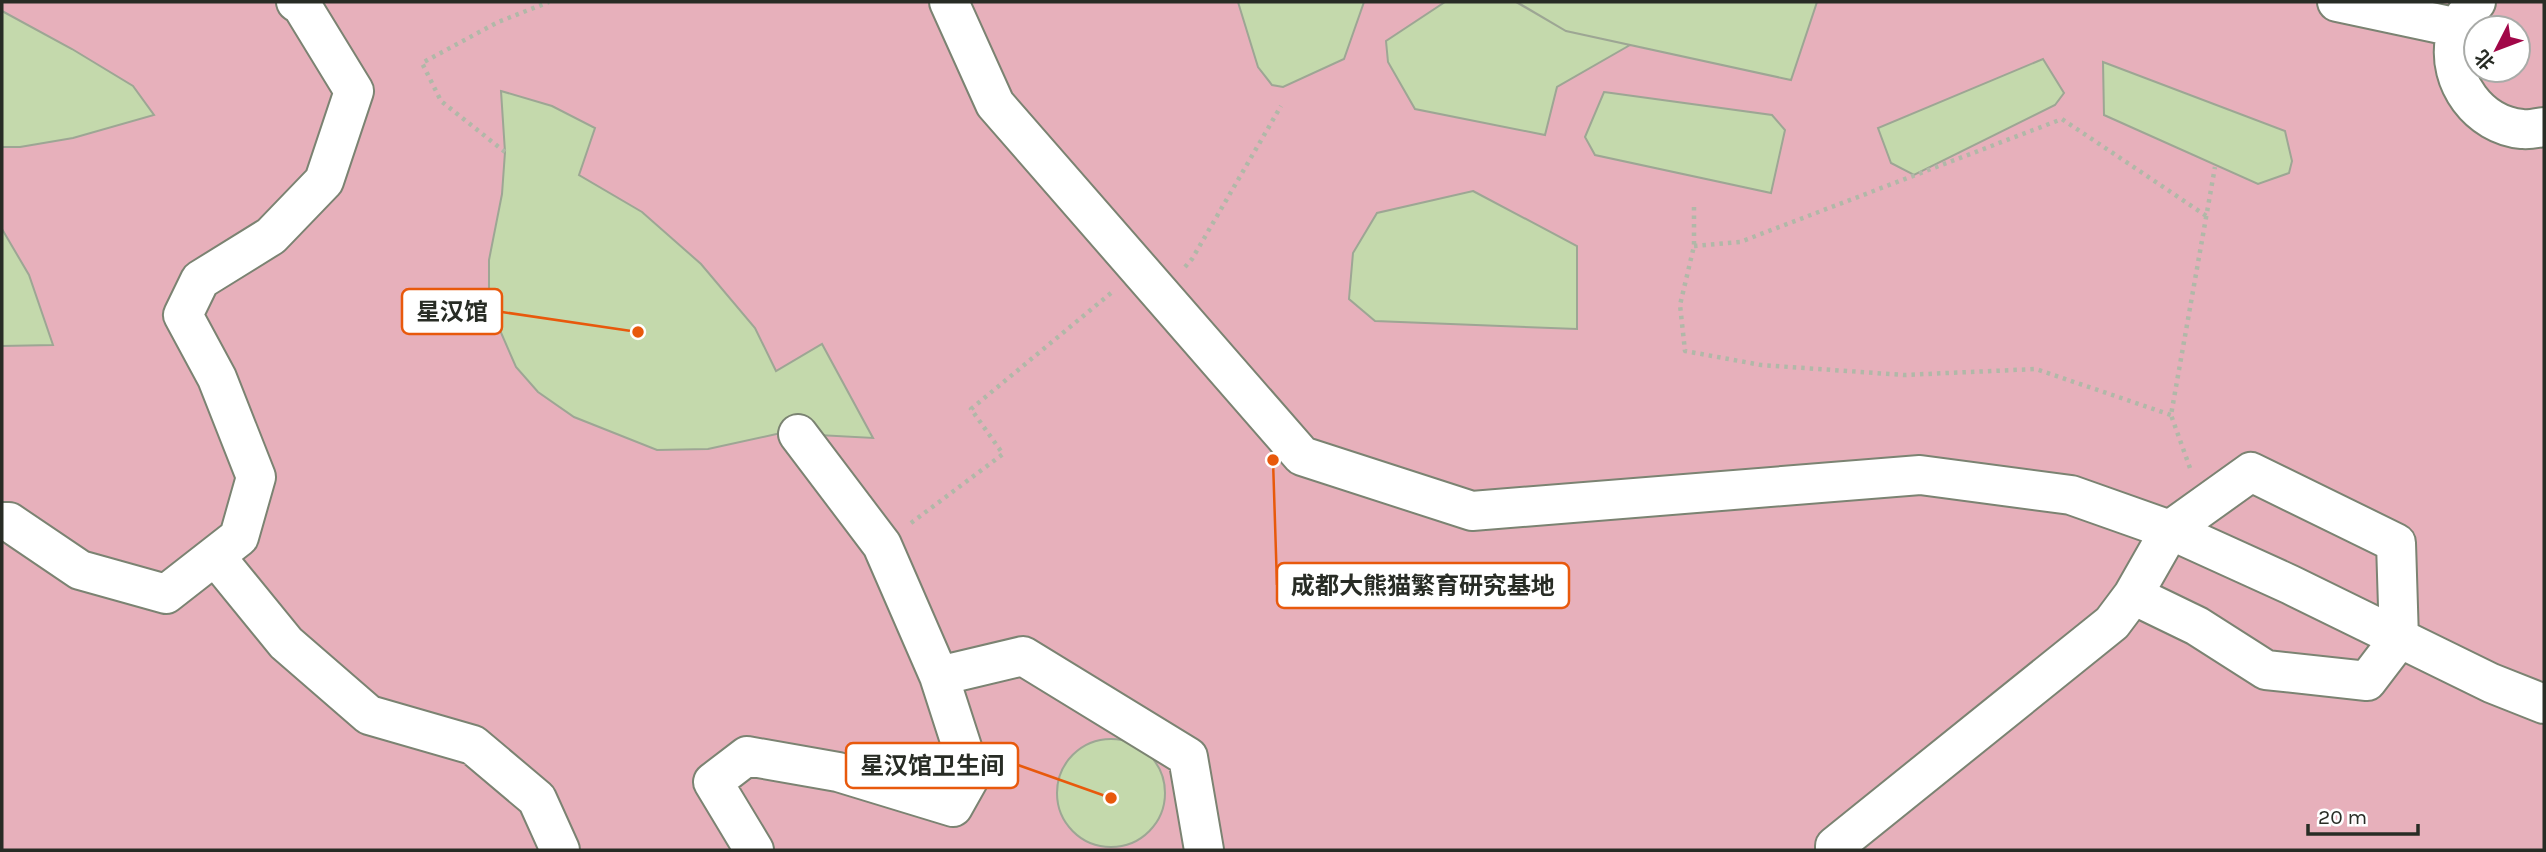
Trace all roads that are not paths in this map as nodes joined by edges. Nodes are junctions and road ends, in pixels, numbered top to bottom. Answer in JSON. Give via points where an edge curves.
{"nodes":[{"id":1,"x":296,"y":2,"type":"edge"},
{"id":2,"x":949,"y":2,"type":"edge"},
{"id":3,"x":2337,"y":2,"type":"edge"},
{"id":4,"x":2462,"y":14,"type":"edge"},
{"id":5,"x":2462,"y":26,"type":"edge"},
{"id":6,"x":2544,"y":127,"type":"edge"},
{"id":7,"x":798,"y":434,"type":"dead end"},
{"id":8,"x":2,"y":522,"type":"edge"},
{"id":9,"x":2170,"y":530,"type":"junction"},
{"id":10,"x":215,"y":556,"type":"junction"},
{"id":11,"x":2133,"y":595,"type":"junction"},
{"id":12,"x":2399,"y":639,"type":"junction"},
{"id":13,"x":939,"y":676,"type":"junction"},
{"id":14,"x":2544,"y":704,"type":"edge"},
{"id":15,"x":560,"y":850,"type":"edge"},
{"id":16,"x":754,"y":850,"type":"edge"},
{"id":17,"x":1205,"y":850,"type":"edge"},
{"id":18,"x":1835,"y":850,"type":"edge"}],
"edges":[{"from":1,"to":10,"type":"lane","via":[[354,90],[324,181],[271,236],[200,280],[183,314],[217,378],[256,477],[239,537]]},
{"from":2,"to":9,"type":"lane","via":[[995,104],[1302,456],[1472,511],[1920,475],[2071,495]]},
{"from":3,"to":4,"type":"lane"},
{"from":5,"to":6,"type":"lane","via":[[2455,38],[2454,64],[2461,88],[2477,109],[2498,123],[2523,130]]},
{"from":7,"to":13,"type":"lane","via":[[882,545]]},
{"from":8,"to":10,"type":"lane","via":[[9,522],[80,570],[166,594]]},
{"from":9,"to":11,"type":"lane"},
{"from":9,"to":12,"type":"lane"},
{"from":9,"to":12,"type":"lane","via":[[2251,472],[2396,543]]},
{"from":10,"to":15,"type":"lane","via":[[286,643],[369,715],[473,745],[537,799]]},
{"from":11,"to":12,"type":"lane","via":[[2197,626],[2266,670],[2367,681]]},
{"from":11,"to":18,"type":"lane","via":[[2112,623]]},
{"from":12,"to":14,"type":"lane"},
{"from":13,"to":16,"type":"lane","via":[[971,775],[953,807],[838,772],[747,756],[713,782]]},
{"from":13,"to":17,"type":"lane","via":[[1023,656],[1188,757]]}]}
